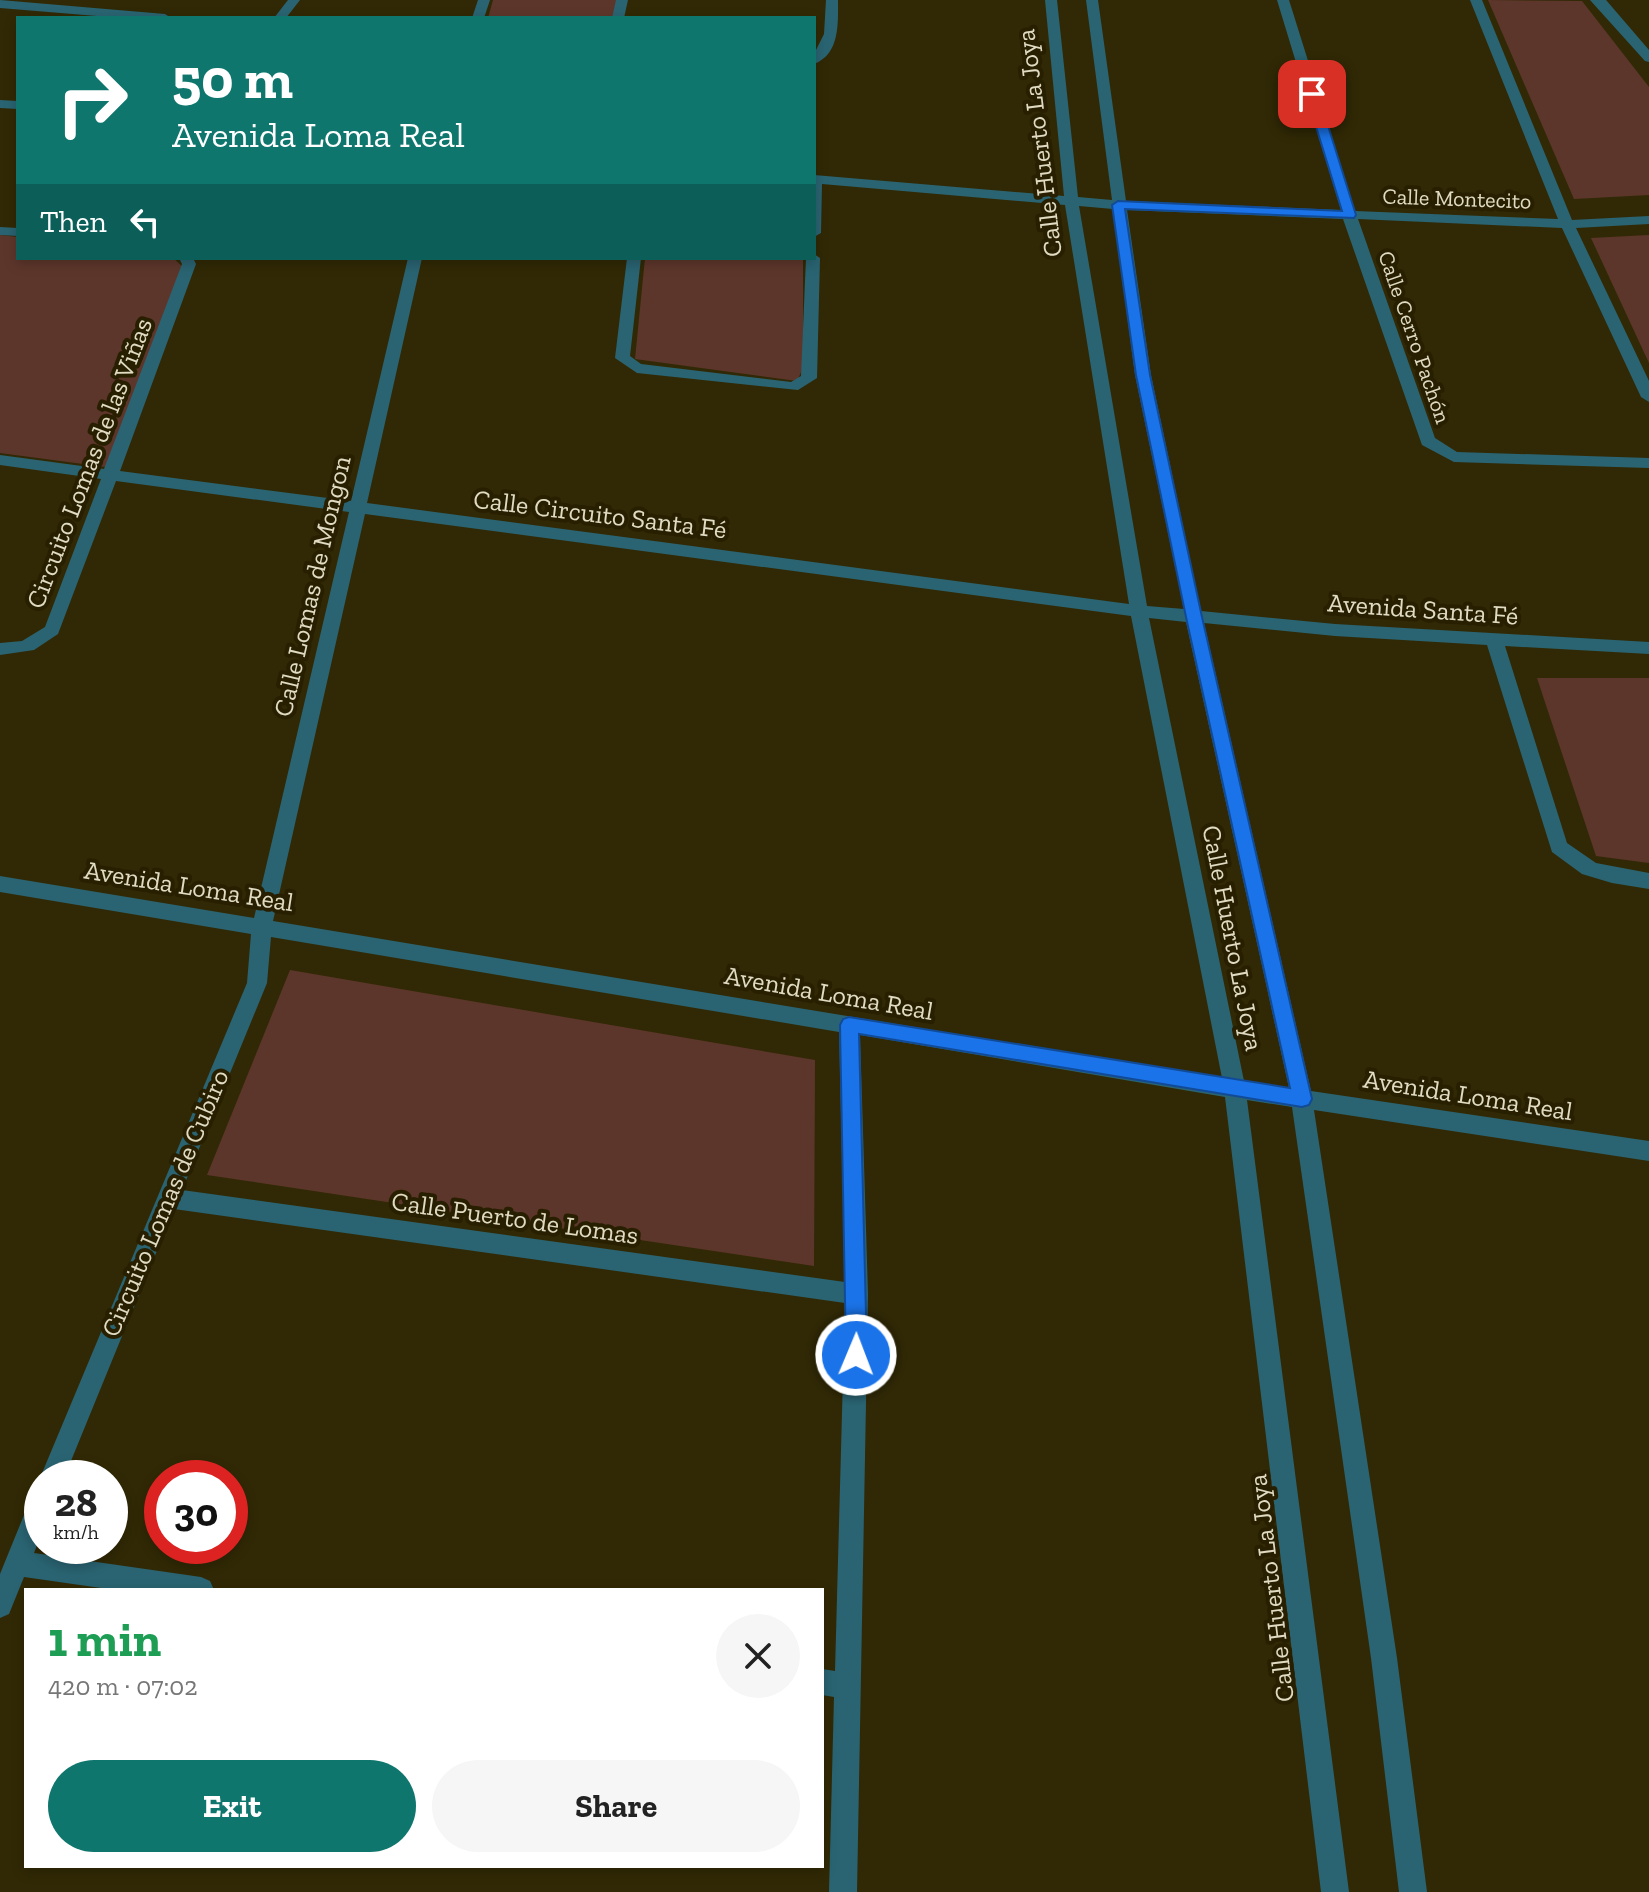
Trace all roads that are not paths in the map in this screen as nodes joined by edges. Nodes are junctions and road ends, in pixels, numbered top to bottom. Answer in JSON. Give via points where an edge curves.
{"nodes":[{"id":1,"x":294,"y":0,"type":"edge"},
{"id":2,"x":832,"y":0,"type":"edge"},
{"id":3,"x":1051,"y":0,"type":"edge"},
{"id":4,"x":1092,"y":0,"type":"edge"},
{"id":5,"x":1283,"y":0,"type":"edge"},
{"id":6,"x":1476,"y":0,"type":"edge"},
{"id":7,"x":1596,"y":0,"type":"edge"},
{"id":8,"x":0,"y":4,"type":"edge"},
{"id":9,"x":141,"y":16,"type":"edge"},
{"id":10,"x":282,"y":16,"type":"edge"},
{"id":11,"x":1649,"y":58,"type":"edge"},
{"id":12,"x":816,"y":59,"type":"edge"},
{"id":13,"x":816,"y":179,"type":"edge"},
{"id":14,"x":1071,"y":201,"type":"junction"},
{"id":15,"x":1118,"y":205,"type":"junction"},
{"id":16,"x":1349,"y":215,"type":"junction"},
{"id":17,"x":1649,"y":220,"type":"edge"},
{"id":18,"x":1567,"y":224,"type":"junction"},
{"id":19,"x":187,"y":260,"type":"edge"},
{"id":20,"x":415,"y":260,"type":"edge"},
{"id":21,"x":634,"y":260,"type":"edge"},
{"id":22,"x":813,"y":260,"type":"edge"},
{"id":23,"x":1649,"y":397,"type":"edge"},
{"id":24,"x":0,"y":460,"type":"edge"},
{"id":25,"x":1649,"y":463,"type":"edge"},
{"id":26,"x":111,"y":474,"type":"junction"},
{"id":27,"x":356,"y":508,"type":"junction"},
{"id":28,"x":1139,"y":611,"type":"junction"},
{"id":29,"x":1194,"y":617,"type":"junction"},
{"id":30,"x":1495,"y":641,"type":"junction"},
{"id":31,"x":1649,"y":648,"type":"edge"},
{"id":32,"x":0,"y":649,"type":"edge"},
{"id":33,"x":1649,"y":881,"type":"edge"},
{"id":34,"x":0,"y":884,"type":"edge"},
{"id":35,"x":262,"y":925,"type":"junction"},
{"id":36,"x":849,"y":1025,"type":"junction"},
{"id":37,"x":1235,"y":1089,"type":"junction"},
{"id":38,"x":1302,"y":1099,"type":"junction"},
{"id":39,"x":1649,"y":1151,"type":"edge"},
{"id":40,"x":166,"y":1198,"type":"junction"},
{"id":41,"x":857,"y":1294,"type":"junction"},
{"id":42,"x":59,"y":1460,"type":"edge"},
{"id":43,"x":24,"y":1546,"type":"edge"},
{"id":44,"x":17,"y":1563,"type":"junction"},
{"id":45,"x":187,"y":1588,"type":"edge"},
{"id":46,"x":0,"y":1605,"type":"edge"},
{"id":47,"x":824,"y":1682,"type":"edge"},
{"id":48,"x":850,"y":1687,"type":"junction"},
{"id":49,"x":843,"y":1892,"type":"edge"},
{"id":50,"x":1335,"y":1892,"type":"edge"},
{"id":51,"x":1413,"y":1892,"type":"edge"}],
"edges":[{"from":1,"to":10,"type":"street"},
{"from":2,"to":12,"type":"street","via":[[829,45]]},
{"from":3,"to":14,"type":"street","name":"Calle Huerto La Joya"},
{"from":4,"to":15,"type":"street","name":"Calle Huerto La Joya"},
{"from":5,"to":16,"type":"street","name":"Calle Cerro Pachón"},
{"from":6,"to":18,"type":"street"},
{"from":7,"to":11,"type":"street"},
{"from":8,"to":9,"type":"street"},
{"from":13,"to":14,"type":"street"},
{"from":14,"to":15,"type":"street"},
{"from":14,"to":28,"type":"street","name":"Calle Huerto La Joya"},
{"from":15,"to":16,"type":"street","name":"Calle Montecito"},
{"from":15,"to":29,"type":"street","name":"Calle Huerto La Joya","via":[[1143,375]]},
{"from":16,"to":18,"type":"street","name":"Calle Montecito"},
{"from":16,"to":25,"type":"street","name":"Calle Cerro Pachón","via":[[1428,441],[1454,457]]},
{"from":17,"to":18,"type":"street","name":"Calle Montecito"},
{"from":18,"to":23,"type":"street"},
{"from":19,"to":26,"type":"street","name":"Circuito Lomas de las Viñas"},
{"from":20,"to":27,"type":"street","name":"Calle Lomas de Mongon"},
{"from":21,"to":22,"type":"street","via":[[622,347],[630,365],[793,387],[809,378]]},
{"from":24,"to":26,"type":"street","name":"Calle Circuito Santa Fé"},
{"from":26,"to":27,"type":"street","name":"Calle Circuito Santa Fé"},
{"from":26,"to":32,"type":"street","name":"Circuito Lomas de las Viñas","via":[[52,630],[39,642],[12,651]]},
{"from":27,"to":28,"type":"street","name":"Calle Circuito Santa Fé"},
{"from":27,"to":35,"type":"street","name":"Calle Lomas de Mongon"},
{"from":28,"to":29,"type":"street","name":"Calle Circuito Santa Fé"},
{"from":28,"to":37,"type":"street","name":"Calle Huerto La Joya"},
{"from":29,"to":30,"type":"street","name":"Avenida Santa Fé"},
{"from":29,"to":38,"type":"street","name":"Calle Huerto La Joya"},
{"from":30,"to":31,"type":"street","name":"Avenida Santa Fé"},
{"from":30,"to":33,"type":"street","via":[[1559,847],[1584,868]]},
{"from":34,"to":35,"type":"street","name":"Avenida Loma Real"},
{"from":35,"to":36,"type":"street","name":"Avenida Loma Real"},
{"from":35,"to":40,"type":"street","name":"Circuito Lomas de Cubiro","via":[[257,983]]},
{"from":36,"to":37,"type":"street","name":"Avenida Loma Real"},
{"from":36,"to":41,"type":"street"},
{"from":37,"to":38,"type":"street","name":"Avenida Loma Real"},
{"from":37,"to":50,"type":"street","name":"Calle Huerto La Joya"},
{"from":38,"to":39,"type":"street","name":"Avenida Loma Real"},
{"from":38,"to":51,"type":"street","name":"Calle Huerto La Joya"},
{"from":40,"to":41,"type":"street","name":"Calle Puerto de Lomas"},
{"from":40,"to":42,"type":"street","name":"Circuito Lomas de Cubiro"},
{"from":41,"to":48,"type":"street"},
{"from":43,"to":44,"type":"street"},
{"from":44,"to":45,"type":"street"},
{"from":44,"to":46,"type":"street"},
{"from":47,"to":48,"type":"street"},
{"from":48,"to":49,"type":"street"}]}
